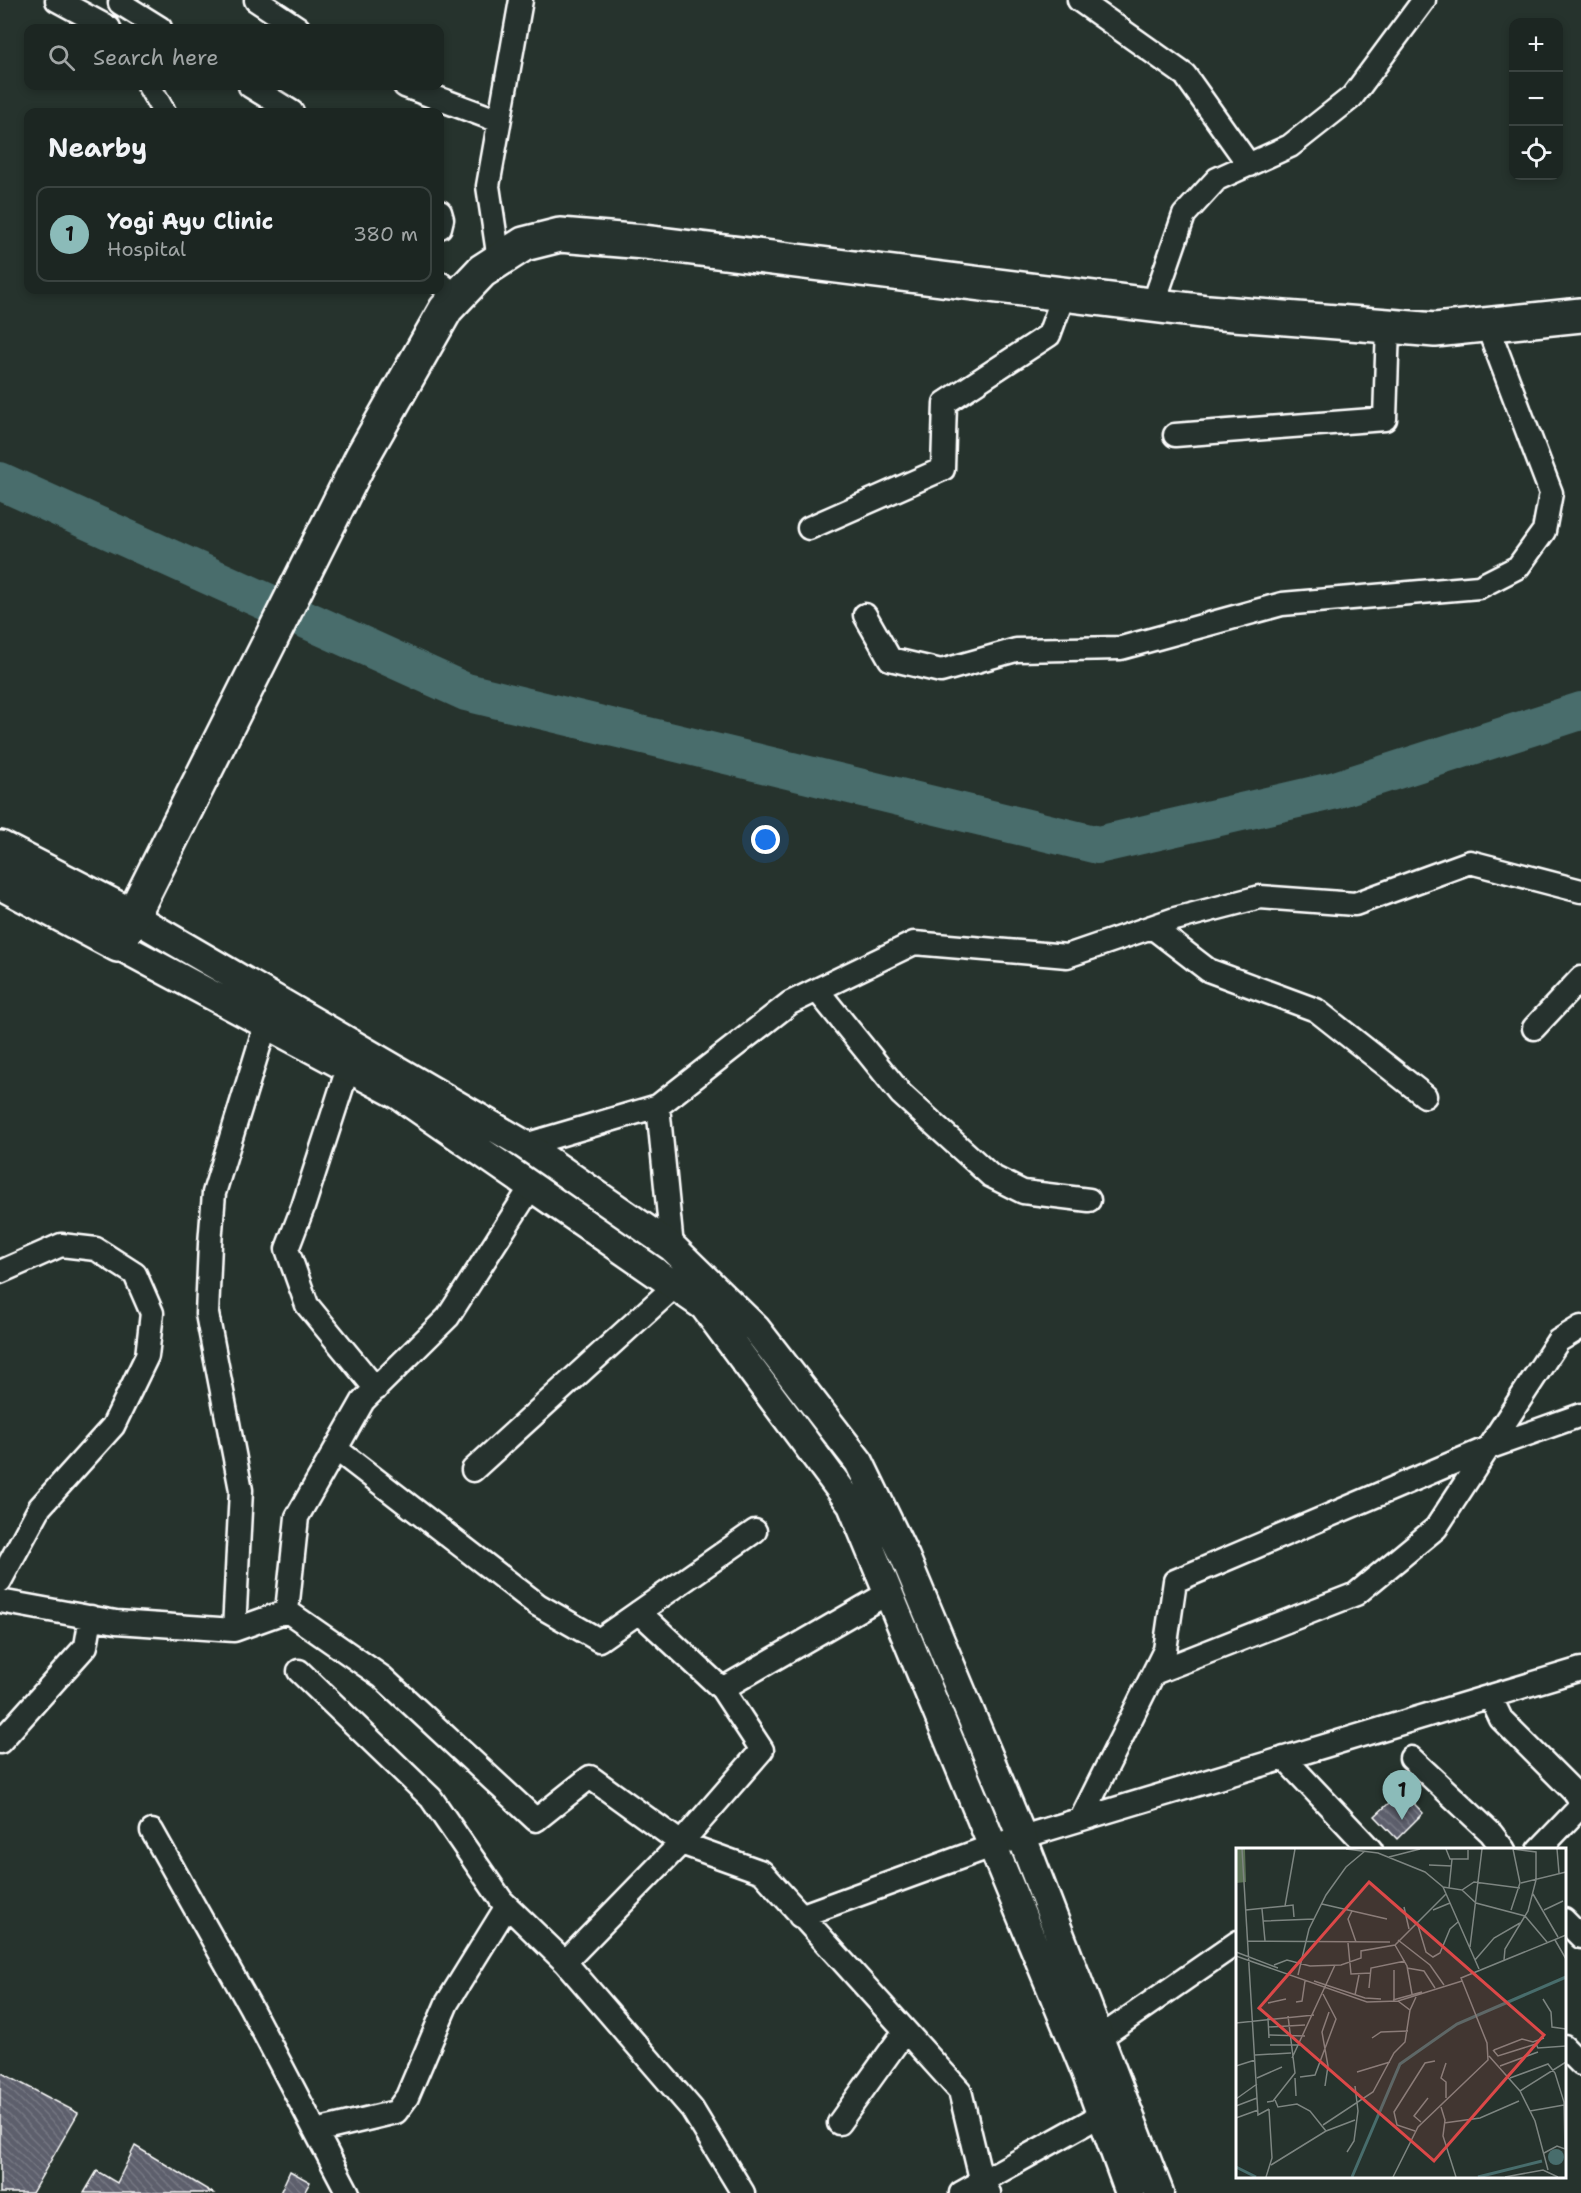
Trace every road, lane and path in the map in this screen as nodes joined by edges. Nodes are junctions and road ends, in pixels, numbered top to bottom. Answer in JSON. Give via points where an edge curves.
{"nodes":[{"id":1,"x":57,"y":0,"type":"edge"},
{"id":2,"x":121,"y":0,"type":"edge"},
{"id":3,"x":256,"y":0,"type":"edge"},
{"id":4,"x":521,"y":0,"type":"edge"},
{"id":5,"x":1079,"y":0,"type":"edge"},
{"id":6,"x":1424,"y":0,"type":"edge"},
{"id":7,"x":102,"y":24,"type":"edge"},
{"id":8,"x":154,"y":24,"type":"edge"},
{"id":9,"x":292,"y":24,"type":"edge"},
{"id":10,"x":151,"y":90,"type":"edge"},
{"id":11,"x":256,"y":90,"type":"edge"},
{"id":12,"x":416,"y":90,"type":"edge"},
{"id":13,"x":162,"y":108,"type":"edge"},
{"id":14,"x":286,"y":108,"type":"edge"},
{"id":15,"x":499,"y":121,"type":"junction"},
{"id":16,"x":1249,"y":165,"type":"junction"},
{"id":17,"x":499,"y":260,"type":"junction"},
{"id":18,"x":448,"y":290,"type":"edge"},
{"id":19,"x":1064,"y":294,"type":"junction"},
{"id":20,"x":1153,"y":305,"type":"junction"},
{"id":21,"x":1581,"y":315,"type":"edge"},
{"id":22,"x":1487,"y":325,"type":"junction"},
{"id":23,"x":1388,"y":326,"type":"junction"},
{"id":24,"x":1175,"y":435,"type":"dead end"},
{"id":25,"x":809,"y":528,"type":"dead end"},
{"id":26,"x":865,"y":615,"type":"dead end"},
{"id":27,"x":0,"y":848,"type":"edge"},
{"id":28,"x":0,"y":882,"type":"edge"},
{"id":29,"x":1581,"y":891,"type":"edge"},
{"id":30,"x":132,"y":916,"type":"junction"},
{"id":31,"x":1152,"y":927,"type":"junction"},
{"id":32,"x":118,"y":945,"type":"junction"},
{"id":33,"x":1581,"y":978,"type":"edge"},
{"id":34,"x":817,"y":990,"type":"junction"},
{"id":35,"x":266,"y":1024,"type":"junction"},
{"id":36,"x":1534,"y":1028,"type":"dead end"},
{"id":37,"x":348,"y":1068,"type":"junction"},
{"id":38,"x":1425,"y":1096,"type":"dead end"},
{"id":39,"x":658,"y":1106,"type":"junction"},
{"id":40,"x":525,"y":1145,"type":"junction"},
{"id":41,"x":531,"y":1187,"type":"junction"},
{"id":42,"x":1089,"y":1200,"type":"dead end"},
{"id":43,"x":672,"y":1248,"type":"junction"},
{"id":44,"x":0,"y":1272,"type":"edge"},
{"id":45,"x":675,"y":1286,"type":"junction"},
{"id":46,"x":1581,"y":1327,"type":"edge"},
{"id":47,"x":376,"y":1389,"type":"junction"},
{"id":48,"x":1581,"y":1415,"type":"edge"},
{"id":49,"x":1488,"y":1448,"type":"junction"},
{"id":50,"x":336,"y":1449,"type":"junction"},
{"id":51,"x":473,"y":1470,"type":"dead end"},
{"id":52,"x":755,"y":1531,"type":"dead end"},
{"id":53,"x":0,"y":1581,"type":"edge"},
{"id":54,"x":888,"y":1593,"type":"junction"},
{"id":55,"x":0,"y":1601,"type":"edge"},
{"id":56,"x":287,"y":1611,"type":"junction"},
{"id":57,"x":639,"y":1612,"type":"junction"},
{"id":58,"x":92,"y":1617,"type":"junction"},
{"id":59,"x":234,"y":1630,"type":"junction"},
{"id":60,"x":299,"y":1671,"type":"dead end"},
{"id":61,"x":1580,"y":1671,"type":"edge"},
{"id":62,"x":1154,"y":1673,"type":"junction"},
{"id":63,"x":722,"y":1689,"type":"junction"},
{"id":64,"x":1490,"y":1696,"type":"junction"},
{"id":65,"x":0,"y":1742,"type":"edge"},
{"id":66,"x":1284,"y":1758,"type":"junction"},
{"id":67,"x":1411,"y":1758,"type":"dead end"},
{"id":68,"x":1581,"y":1804,"type":"edge"},
{"id":69,"x":1081,"y":1819,"type":"junction"},
{"id":70,"x":153,"y":1832,"type":"dead end"},
{"id":71,"x":1022,"y":1837,"type":"junction"},
{"id":72,"x":681,"y":1843,"type":"junction"},
{"id":73,"x":992,"y":1845,"type":"junction"},
{"id":74,"x":1369,"y":1848,"type":"edge"},
{"id":75,"x":1502,"y":1848,"type":"edge"},
{"id":76,"x":1541,"y":1848,"type":"edge"},
{"id":77,"x":507,"y":1905,"type":"junction"},
{"id":78,"x":801,"y":1916,"type":"junction"},
{"id":79,"x":1566,"y":1922,"type":"edge"},
{"id":80,"x":1581,"y":1936,"type":"edge"},
{"id":81,"x":1236,"y":1943,"type":"edge"},
{"id":82,"x":565,"y":1962,"type":"junction"},
{"id":83,"x":905,"y":2031,"type":"junction"},
{"id":84,"x":1101,"y":2037,"type":"junction"},
{"id":85,"x":1566,"y":2049,"type":"edge"},
{"id":86,"x":1581,"y":2064,"type":"edge"},
{"id":87,"x":1101,"y":2115,"type":"junction"},
{"id":88,"x":839,"y":2123,"type":"dead end"},
{"id":89,"x":316,"y":2131,"type":"junction"},
{"id":90,"x":986,"y":2188,"type":"edge"},
{"id":91,"x":348,"y":2193,"type":"edge"},
{"id":92,"x":743,"y":2193,"type":"edge"},
{"id":93,"x":961,"y":2193,"type":"edge"},
{"id":94,"x":1130,"y":2193,"type":"edge"},
{"id":95,"x":1159,"y":2193,"type":"edge"}],
"edges":[{"from":1,"to":7,"type":"street"},
{"from":2,"to":8,"type":"street","via":[[120,3]]},
{"from":3,"to":9,"type":"street"},
{"from":4,"to":15,"type":"street"},
{"from":5,"to":16,"type":"street","via":[[1185,75]]},
{"from":6,"to":16,"type":"street","via":[[1352,97],[1290,146]]},
{"from":10,"to":13,"type":"street"},
{"from":11,"to":14,"type":"street"},
{"from":12,"to":15,"type":"street"},
{"from":15,"to":17,"type":"street","via":[[488,186]]},
{"from":16,"to":20,"type":"street","via":[[1217,179],[1184,215]]},
{"from":17,"to":18,"type":"highway"},
{"from":17,"to":19,"type":"highway","via":[[524,244],[560,235]]},
{"from":18,"to":30,"type":"highway","via":[[446,309],[362,457]]},
{"from":19,"to":20,"type":"highway"},
{"from":19,"to":25,"type":"street","via":[[1049,335],[945,403],[944,469]]},
{"from":20,"to":23,"type":"highway"},
{"from":21,"to":22,"type":"highway"},
{"from":22,"to":23,"type":"highway","via":[[1435,330]]},
{"from":22,"to":26,"type":"street","via":[[1551,493],[1544,531],[1518,567],[1479,587],[1282,604],[1121,648],[1016,650],[941,670],[890,659]]},
{"from":23,"to":24,"type":"street","via":[[1385,418]]},
{"from":27,"to":30,"type":"highway"},
{"from":28,"to":32,"type":"highway"},
{"from":29,"to":31,"type":"street","via":[[1470,862],[1354,904],[1260,897]]},
{"from":30,"to":32,"type":"highway"},
{"from":30,"to":40,"type":"main road"},
{"from":31,"to":34,"type":"street","via":[[1067,956],[914,943]]},
{"from":31,"to":38,"type":"street","via":[[1208,970],[1316,1010]]},
{"from":32,"to":35,"type":"main road"},
{"from":33,"to":36,"type":"street"},
{"from":34,"to":39,"type":"street","via":[[790,1003]]},
{"from":34,"to":42,"type":"street","via":[[901,1094],[991,1176],[1023,1192]]},
{"from":35,"to":37,"type":"main road"},
{"from":35,"to":59,"type":"street","via":[[214,1193],[210,1244],[207,1314],[241,1490]]},
{"from":37,"to":41,"type":"main road","via":[[399,1095]]},
{"from":37,"to":47,"type":"street","via":[[287,1249],[307,1305]]},
{"from":39,"to":40,"type":"street"},
{"from":39,"to":43,"type":"street"},
{"from":40,"to":43,"type":"main road"},
{"from":41,"to":45,"type":"main road"},
{"from":41,"to":47,"type":"street","via":[[448,1317]]},
{"from":43,"to":71,"type":"main road","via":[[756,1329],[860,1462],[905,1557]]},
{"from":44,"to":53,"type":"street","via":[[61,1245],[96,1249],[135,1274],[152,1313],[147,1356],[113,1426],[40,1507]]},
{"from":45,"to":51,"type":"street"},
{"from":45,"to":54,"type":"main road","via":[[704,1306],[852,1505]]},
{"from":46,"to":49,"type":"street","via":[[1558,1341]]},
{"from":47,"to":50,"type":"street","via":[[363,1401]]},
{"from":48,"to":49,"type":"street"},
{"from":49,"to":62,"type":"street","via":[[1436,1528],[1356,1594]]},
{"from":49,"to":62,"type":"street","via":[[1175,1581],[1165,1650]]},
{"from":50,"to":56,"type":"street","via":[[297,1517]]},
{"from":50,"to":57,"type":"street","via":[[538,1605],[599,1640]]},
{"from":52,"to":57,"type":"street"},
{"from":54,"to":63,"type":"street"},
{"from":54,"to":73,"type":"main road"},
{"from":55,"to":58,"type":"street"},
{"from":56,"to":59,"type":"street"},
{"from":56,"to":72,"type":"street","via":[[382,1677],[536,1820],[591,1777]]},
{"from":57,"to":63,"type":"street"},
{"from":58,"to":59,"type":"street"},
{"from":58,"to":65,"type":"street","via":[[86,1646]]},
{"from":60,"to":77,"type":"street","via":[[431,1797]]},
{"from":61,"to":64,"type":"street"},
{"from":62,"to":69,"type":"street"},
{"from":63,"to":72,"type":"street","via":[[762,1750]]},
{"from":64,"to":66,"type":"street"},
{"from":64,"to":68,"type":"street","via":[[1501,1719],[1574,1792]]},
{"from":66,"to":69,"type":"street"},
{"from":66,"to":74,"type":"street"},
{"from":67,"to":75,"type":"street"},
{"from":68,"to":76,"type":"street"},
{"from":69,"to":71,"type":"street"},
{"from":70,"to":89,"type":"street"},
{"from":71,"to":73,"type":"street"},
{"from":71,"to":84,"type":"main road"},
{"from":72,"to":78,"type":"street","via":[[762,1872]]},
{"from":72,"to":82,"type":"street"},
{"from":73,"to":78,"type":"street"},
{"from":73,"to":87,"type":"main road"},
{"from":77,"to":82,"type":"street"},
{"from":77,"to":89,"type":"street","via":[[447,2003],[407,2097],[396,2112]]},
{"from":78,"to":83,"type":"street"},
{"from":79,"to":80,"type":"street"},
{"from":81,"to":84,"type":"street"},
{"from":82,"to":92,"type":"street","via":[[692,2109]]},
{"from":83,"to":88,"type":"street"},
{"from":83,"to":90,"type":"street","via":[[960,2091]]},
{"from":84,"to":95,"type":"main road"},
{"from":85,"to":86,"type":"street"},
{"from":87,"to":90,"type":"street"},
{"from":87,"to":94,"type":"main road"},
{"from":89,"to":91,"type":"street"},
{"from":90,"to":93,"type":"street"}]}
